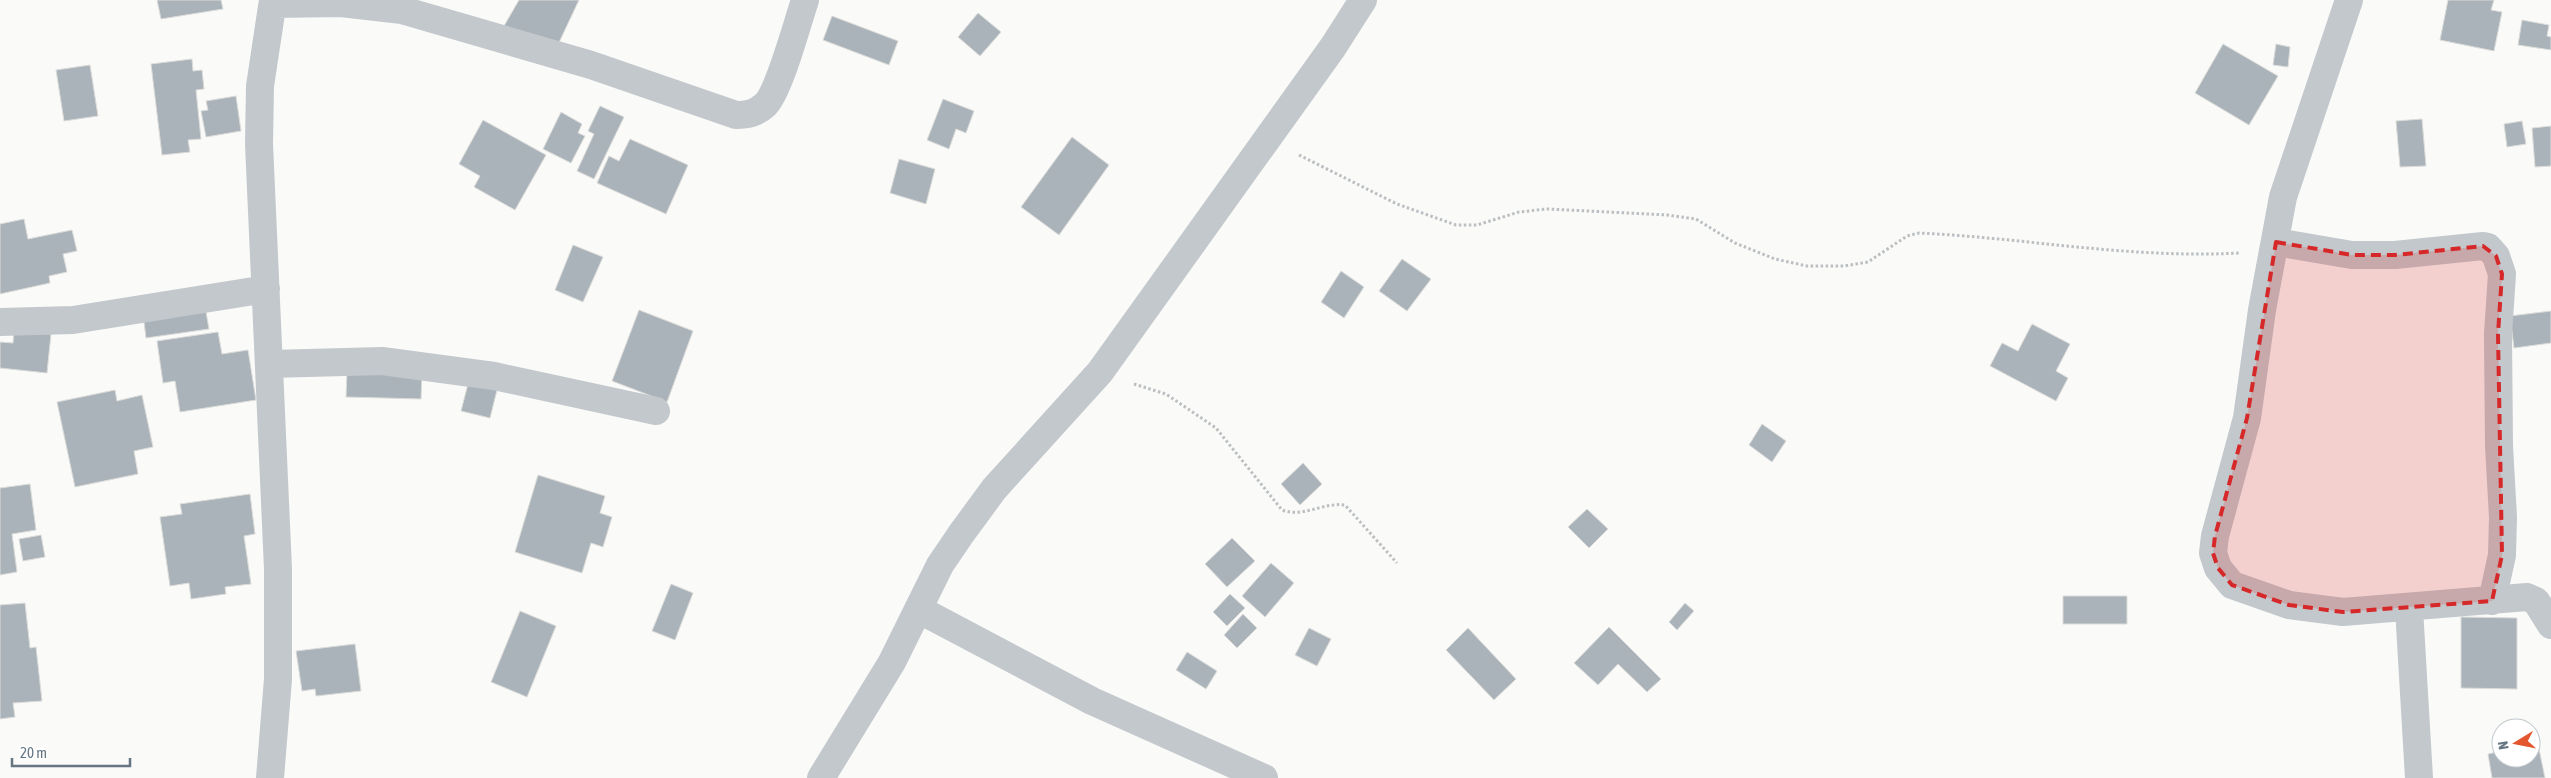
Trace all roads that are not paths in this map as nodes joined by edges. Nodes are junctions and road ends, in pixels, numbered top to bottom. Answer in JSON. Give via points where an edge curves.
{"nodes":[{"id":1,"x":805,"y":0,"type":"edge"},
{"id":2,"x":1363,"y":0,"type":"edge"},
{"id":3,"x":2349,"y":0,"type":"edge"},
{"id":4,"x":273,"y":2,"type":"edge"},
{"id":5,"x":2275,"y":246,"type":"junction"},
{"id":6,"x":266,"y":289,"type":"junction"},
{"id":7,"x":0,"y":322,"type":"edge"},
{"id":8,"x":270,"y":364,"type":"junction"},
{"id":9,"x":656,"y":412,"type":"dead end"},
{"id":10,"x":2492,"y":601,"type":"junction"},
{"id":11,"x":2409,"y":608,"type":"junction"},
{"id":12,"x":918,"y":610,"type":"junction"},
{"id":13,"x":2551,"y":625,"type":"edge"},
{"id":14,"x":270,"y":778,"type":"edge"},
{"id":15,"x":821,"y":778,"type":"edge"},
{"id":16,"x":1264,"y":778,"type":"edge"},
{"id":17,"x":2420,"y":778,"type":"edge"}],
"edges":[{"from":1,"to":4,"type":"street","via":[[782,73],[766,104],[751,115],[736,114],[591,65],[402,10]]},
{"from":2,"to":12,"type":"street","via":[[1333,47],[1100,372],[994,489],[940,565]]},
{"from":3,"to":5,"type":"street","via":[[2283,197]]},
{"from":4,"to":6,"type":"street","via":[[260,86]]},
{"from":5,"to":10,"type":"street","via":[[2352,255],[2395,255],[2483,246],[2496,256],[2502,274],[2498,334],[2503,517],[2502,555]]},
{"from":5,"to":11,"type":"street","via":[[2262,310],[2247,418],[2215,536],[2213,553],[2218,568],[2232,585],[2289,606],[2343,612]]},
{"from":6,"to":7,"type":"street","via":[[73,320]]},
{"from":6,"to":8,"type":"street"},
{"from":8,"to":9,"type":"street","via":[[382,361],[494,376]]},
{"from":8,"to":14,"type":"street","via":[[278,569],[278,679]]},
{"from":10,"to":11,"type":"street"},
{"from":10,"to":13,"type":"street","via":[[2527,597],[2536,601]]},
{"from":11,"to":17,"type":"street"},
{"from":12,"to":15,"type":"street","via":[[892,662]]},
{"from":12,"to":16,"type":"street","via":[[1092,701]]}]}
